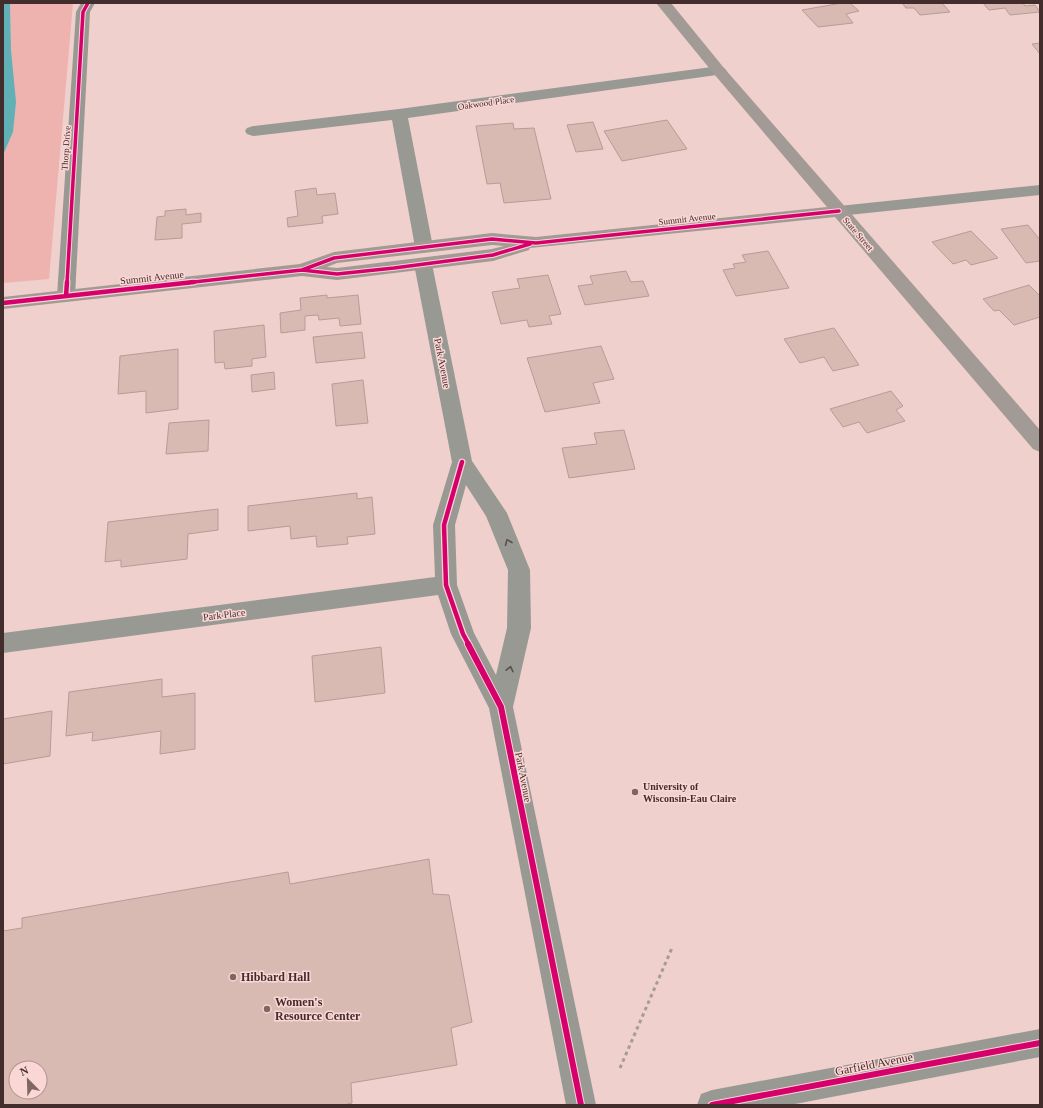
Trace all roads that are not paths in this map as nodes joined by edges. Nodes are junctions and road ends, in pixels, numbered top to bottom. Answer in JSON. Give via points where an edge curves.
{"nodes":[{"id":1,"x":88,"y":3,"type":"edge"},
{"id":2,"x":663,"y":3,"type":"edge"},
{"id":3,"x":719,"y":71,"type":"junction"},
{"id":4,"x":399,"y":114,"type":"junction"},
{"id":5,"x":254,"y":131,"type":"dead end"},
{"id":6,"x":1040,"y":190,"type":"edge"},
{"id":7,"x":839,"y":211,"type":"junction"},
{"id":8,"x":423,"y":256,"type":"junction"},
{"id":9,"x":66,"y":296,"type":"junction"},
{"id":10,"x":3,"y":303,"type":"edge"},
{"id":11,"x":1040,"y":444,"type":"edge"},
{"id":12,"x":462,"y":462,"type":"junction"},
{"id":13,"x":446,"y":585,"type":"junction"},
{"id":14,"x":3,"y":643,"type":"edge"},
{"id":15,"x":501,"y":707,"type":"junction"},
{"id":16,"x":1040,"y":1043,"type":"edge"},
{"id":17,"x":582,"y":1105,"type":"edge"},
{"id":18,"x":712,"y":1105,"type":"edge"}],
"edges":[{"from":1,"to":9,"type":"street","name":"Thorp Drive","via":[[83,12]]},
{"from":2,"to":3,"type":"main road","name":"State Street"},
{"from":3,"to":4,"type":"street","name":"Oakwood Place"},
{"from":3,"to":7,"type":"main road","name":"State Street"},
{"from":4,"to":5,"type":"street","name":"Oakwood Place"},
{"from":4,"to":8,"type":"street","name":"Park Avenue"},
{"from":6,"to":7,"type":"street","name":"Summit Avenue"},
{"from":7,"to":8,"type":"main road","name":"Summit Avenue","via":[[536,243],[493,255]]},
{"from":7,"to":11,"type":"main road","name":"State Street"},
{"from":8,"to":9,"type":"main road","name":"Summit Avenue","via":[[337,274],[302,270]]},
{"from":8,"to":12,"type":"street","name":"Park Avenue"},
{"from":9,"to":10,"type":"main road","name":"Summit Avenue"},
{"from":12,"to":13,"type":"street","name":"Park Avenue","via":[[444,525]]},
{"from":15,"to":12,"type":"street","name":"Park Avenue","one_way":true,"via":[[519,628],[519,570],[496,512]]},
{"from":13,"to":14,"type":"street","name":"Park Place"},
{"from":13,"to":15,"type":"street","name":"Park Avenue","via":[[463,634]]},
{"from":15,"to":17,"type":"street","name":"Park Avenue"},
{"from":16,"to":18,"type":"street","name":"Garfield Avenue"}]}
